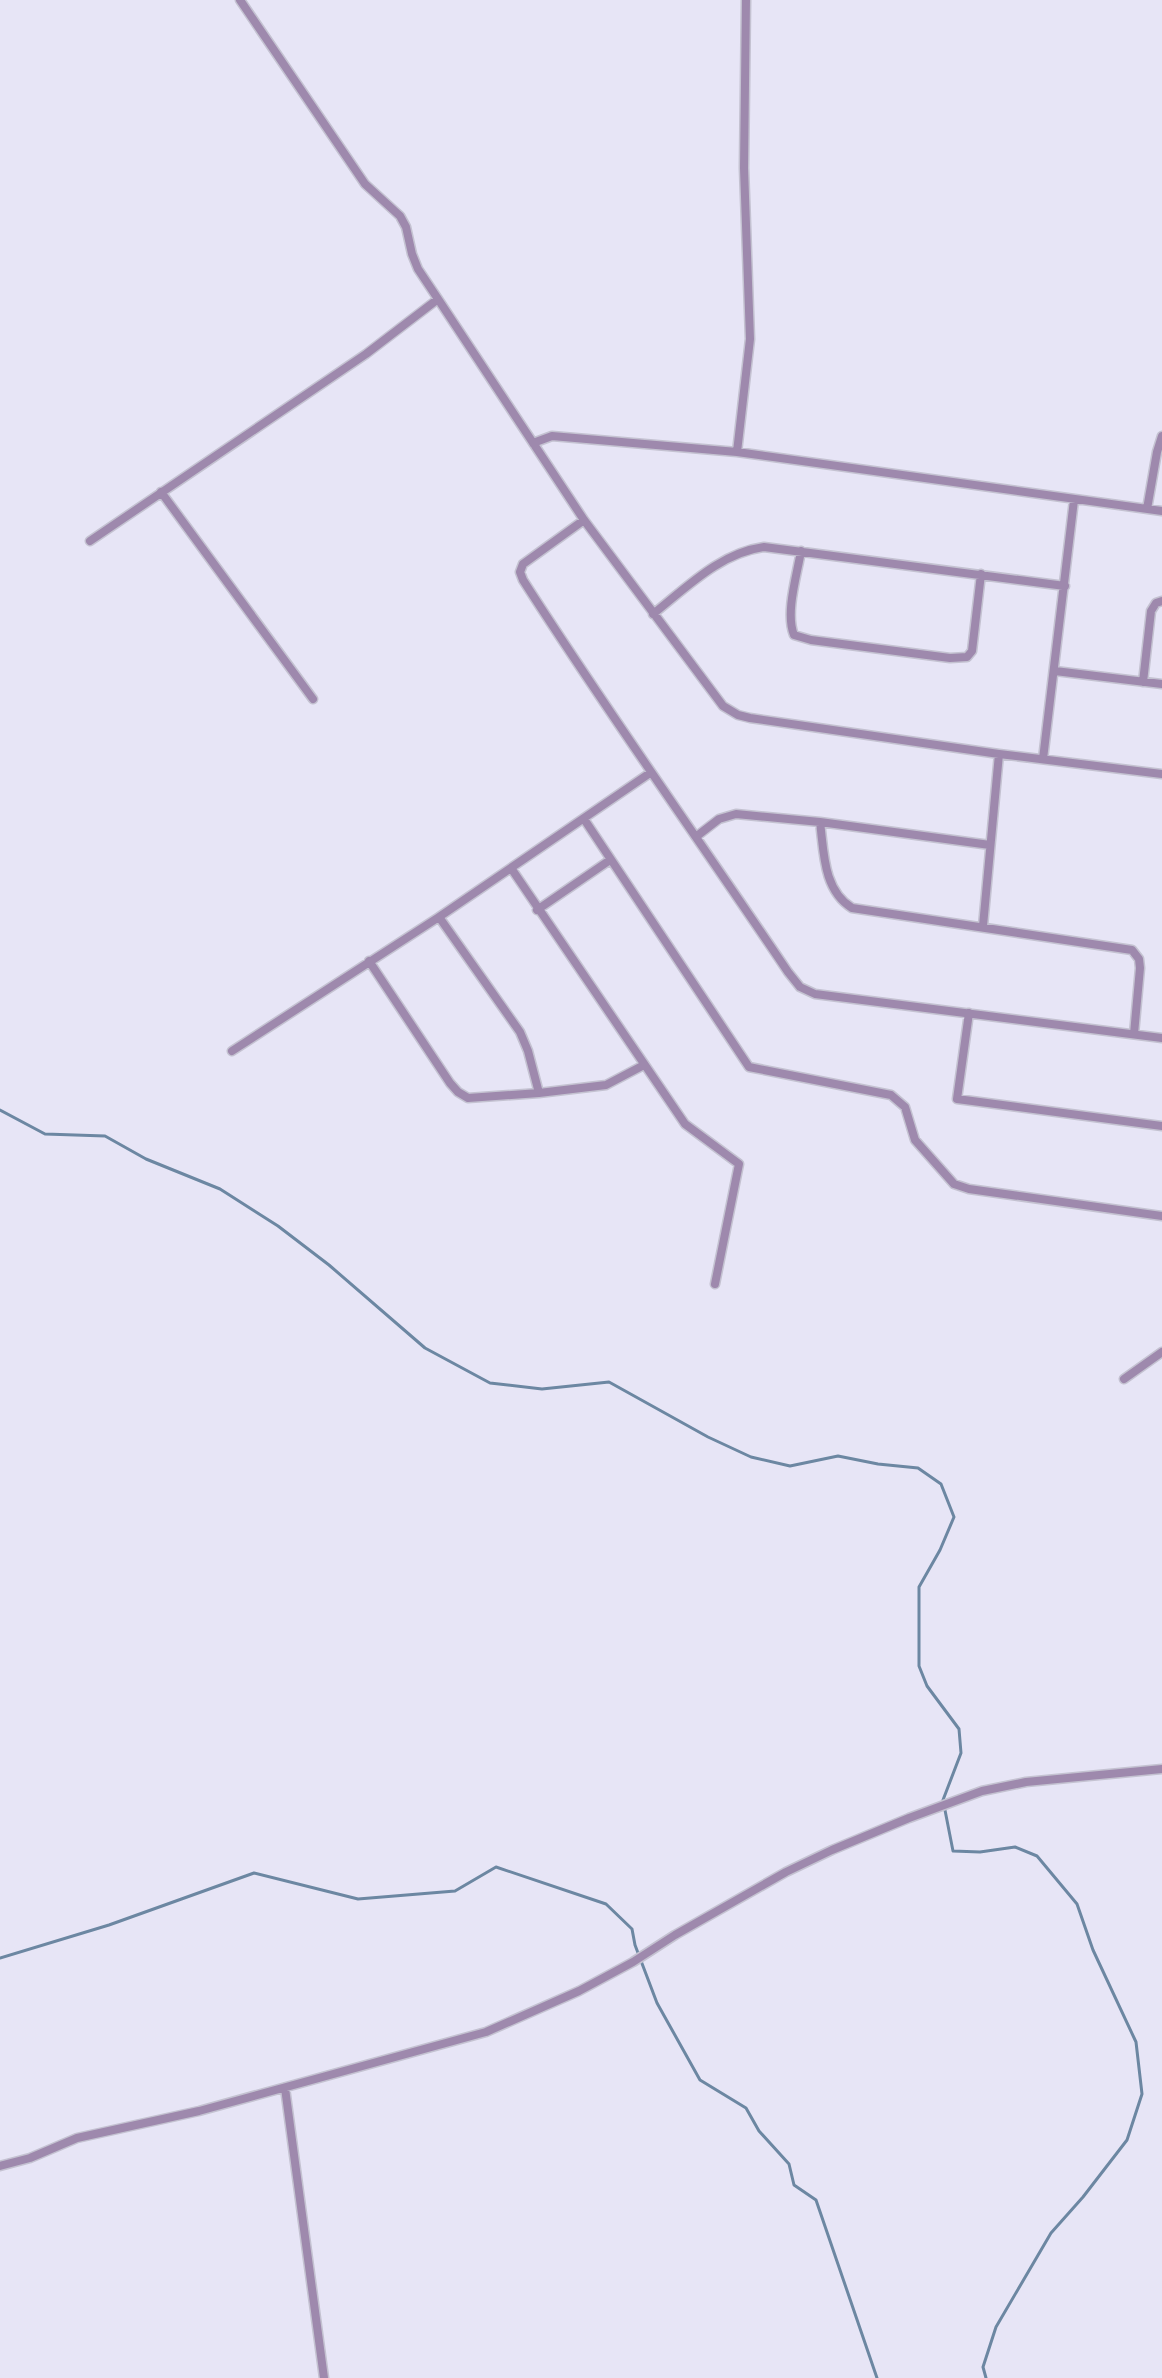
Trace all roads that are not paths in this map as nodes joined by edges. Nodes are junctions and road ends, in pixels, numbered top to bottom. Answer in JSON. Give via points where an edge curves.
{"nodes":[{"id":1,"x":240,"y":0,"type":"edge"},
{"id":2,"x":746,"y":0,"type":"edge"},
{"id":3,"x":438,"y":300,"type":"junction"},
{"id":4,"x":1162,"y":436,"type":"edge"},
{"id":5,"x":533,"y":443,"type":"junction"},
{"id":6,"x":737,"y":452,"type":"junction"},
{"id":7,"x":161,"y":492,"type":"junction"},
{"id":8,"x":1074,"y":500,"type":"junction"},
{"id":9,"x":1147,"y":509,"type":"junction"},
{"id":10,"x":1162,"y":511,"type":"edge"},
{"id":11,"x":584,"y":520,"type":"junction"},
{"id":12,"x":90,"y":541,"type":"dead end"},
{"id":13,"x":801,"y":551,"type":"junction"},
{"id":14,"x":981,"y":574,"type":"junction"},
{"id":15,"x":1065,"y":586,"type":"junction"},
{"id":16,"x":1162,"y":602,"type":"edge"},
{"id":17,"x":653,"y":614,"type":"junction"},
{"id":18,"x":1055,"y":671,"type":"junction"},
{"id":19,"x":1143,"y":682,"type":"junction"},
{"id":20,"x":1162,"y":684,"type":"edge"},
{"id":21,"x":313,"y":699,"type":"dead end"},
{"id":22,"x":999,"y":754,"type":"junction"},
{"id":23,"x":1043,"y":759,"type":"junction"},
{"id":24,"x":650,"y":773,"type":"junction"},
{"id":25,"x":1162,"y":774,"type":"edge"},
{"id":26,"x":584,"y":819,"type":"junction"},
{"id":27,"x":820,"y":822,"type":"junction"},
{"id":28,"x":697,"y":836,"type":"junction"},
{"id":29,"x":990,"y":845,"type":"junction"},
{"id":30,"x":610,"y":860,"type":"junction"},
{"id":31,"x":511,"y":868,"type":"junction"},
{"id":32,"x":537,"y":910,"type":"junction"},
{"id":33,"x":439,"y":917,"type":"junction"},
{"id":34,"x":983,"y":926,"type":"junction"},
{"id":35,"x":369,"y":961,"type":"junction"},
{"id":36,"x":969,"y":1013,"type":"junction"},
{"id":37,"x":1134,"y":1034,"type":"junction"},
{"id":38,"x":1162,"y":1038,"type":"edge"},
{"id":39,"x":232,"y":1052,"type":"dead end"},
{"id":40,"x":644,"y":1065,"type":"junction"},
{"id":41,"x":539,"y":1093,"type":"junction"},
{"id":42,"x":1162,"y":1125,"type":"edge"},
{"id":43,"x":1162,"y":1216,"type":"edge"},
{"id":44,"x":715,"y":1284,"type":"dead end"},
{"id":45,"x":1162,"y":1352,"type":"edge"},
{"id":46,"x":1124,"y":1379,"type":"dead end"},
{"id":47,"x":1162,"y":1769,"type":"edge"},
{"id":48,"x":285,"y":2088,"type":"junction"},
{"id":49,"x":0,"y":2166,"type":"edge"},
{"id":50,"x":324,"y":2378,"type":"edge"}],
"edges":[{"from":1,"to":3,"type":"street","via":[[365,184],[400,216],[418,269]]},
{"from":2,"to":6,"type":"street","via":[[744,168],[750,339]]},
{"from":3,"to":5,"type":"street"},
{"from":3,"to":7,"type":"street","via":[[366,354]]},
{"from":4,"to":9,"type":"street"},
{"from":5,"to":6,"type":"street","via":[[552,436]]},
{"from":5,"to":11,"type":"street"},
{"from":6,"to":8,"type":"street"},
{"from":7,"to":12,"type":"street"},
{"from":7,"to":21,"type":"street"},
{"from":8,"to":9,"type":"street"},
{"from":8,"to":15,"type":"street"},
{"from":9,"to":10,"type":"street"},
{"from":11,"to":17,"type":"street"},
{"from":11,"to":24,"type":"street","via":[[524,564],[521,576]]},
{"from":13,"to":14,"type":"street"},
{"from":13,"to":14,"type":"street","via":[[790,614],[794,634],[811,640],[950,658],[967,657],[972,651]]},
{"from":13,"to":17,"type":"street","via":[[764,547],[737,553],[715,565]]},
{"from":14,"to":15,"type":"street"},
{"from":15,"to":18,"type":"street"},
{"from":16,"to":19,"type":"street","via":[[1156,603],[1151,611]]},
{"from":17,"to":22,"type":"street","via":[[723,706],[738,715]]},
{"from":18,"to":19,"type":"street"},
{"from":18,"to":23,"type":"street"},
{"from":19,"to":20,"type":"street"},
{"from":22,"to":23,"type":"street"},
{"from":22,"to":29,"type":"street"},
{"from":23,"to":25,"type":"street"},
{"from":24,"to":26,"type":"street"},
{"from":24,"to":28,"type":"street"},
{"from":26,"to":30,"type":"street"},
{"from":26,"to":31,"type":"street"},
{"from":27,"to":28,"type":"street","via":[[731,815]]},
{"from":27,"to":29,"type":"street"},
{"from":27,"to":34,"type":"street","via":[[826,873],[843,902],[852,908]]},
{"from":28,"to":36,"type":"street","via":[[800,987],[815,994]]},
{"from":29,"to":34,"type":"street"},
{"from":30,"to":32,"type":"street"},
{"from":30,"to":43,"type":"street","via":[[749,1067],[891,1095],[904,1107],[915,1140],[954,1184]]},
{"from":31,"to":32,"type":"street"},
{"from":31,"to":33,"type":"street"},
{"from":32,"to":40,"type":"street"},
{"from":33,"to":35,"type":"street"},
{"from":33,"to":41,"type":"street","via":[[520,1032]]},
{"from":34,"to":37,"type":"street","via":[[1132,950],[1140,968]]},
{"from":35,"to":39,"type":"street"},
{"from":35,"to":41,"type":"street","via":[[458,1092],[468,1098]]},
{"from":36,"to":37,"type":"street"},
{"from":36,"to":42,"type":"street","via":[[957,1099]]},
{"from":37,"to":38,"type":"street"},
{"from":40,"to":41,"type":"street","via":[[606,1085]]},
{"from":40,"to":44,"type":"street","via":[[684,1124],[739,1164]]},
{"from":45,"to":46,"type":"street"},
{"from":47,"to":48,"type":"street","via":[[1026,1782],[982,1791],[832,1850],[762,1884],[648,1954],[579,1991],[486,2032]]},
{"from":48,"to":49,"type":"street","via":[[77,2138]]},
{"from":48,"to":50,"type":"street"}]}
